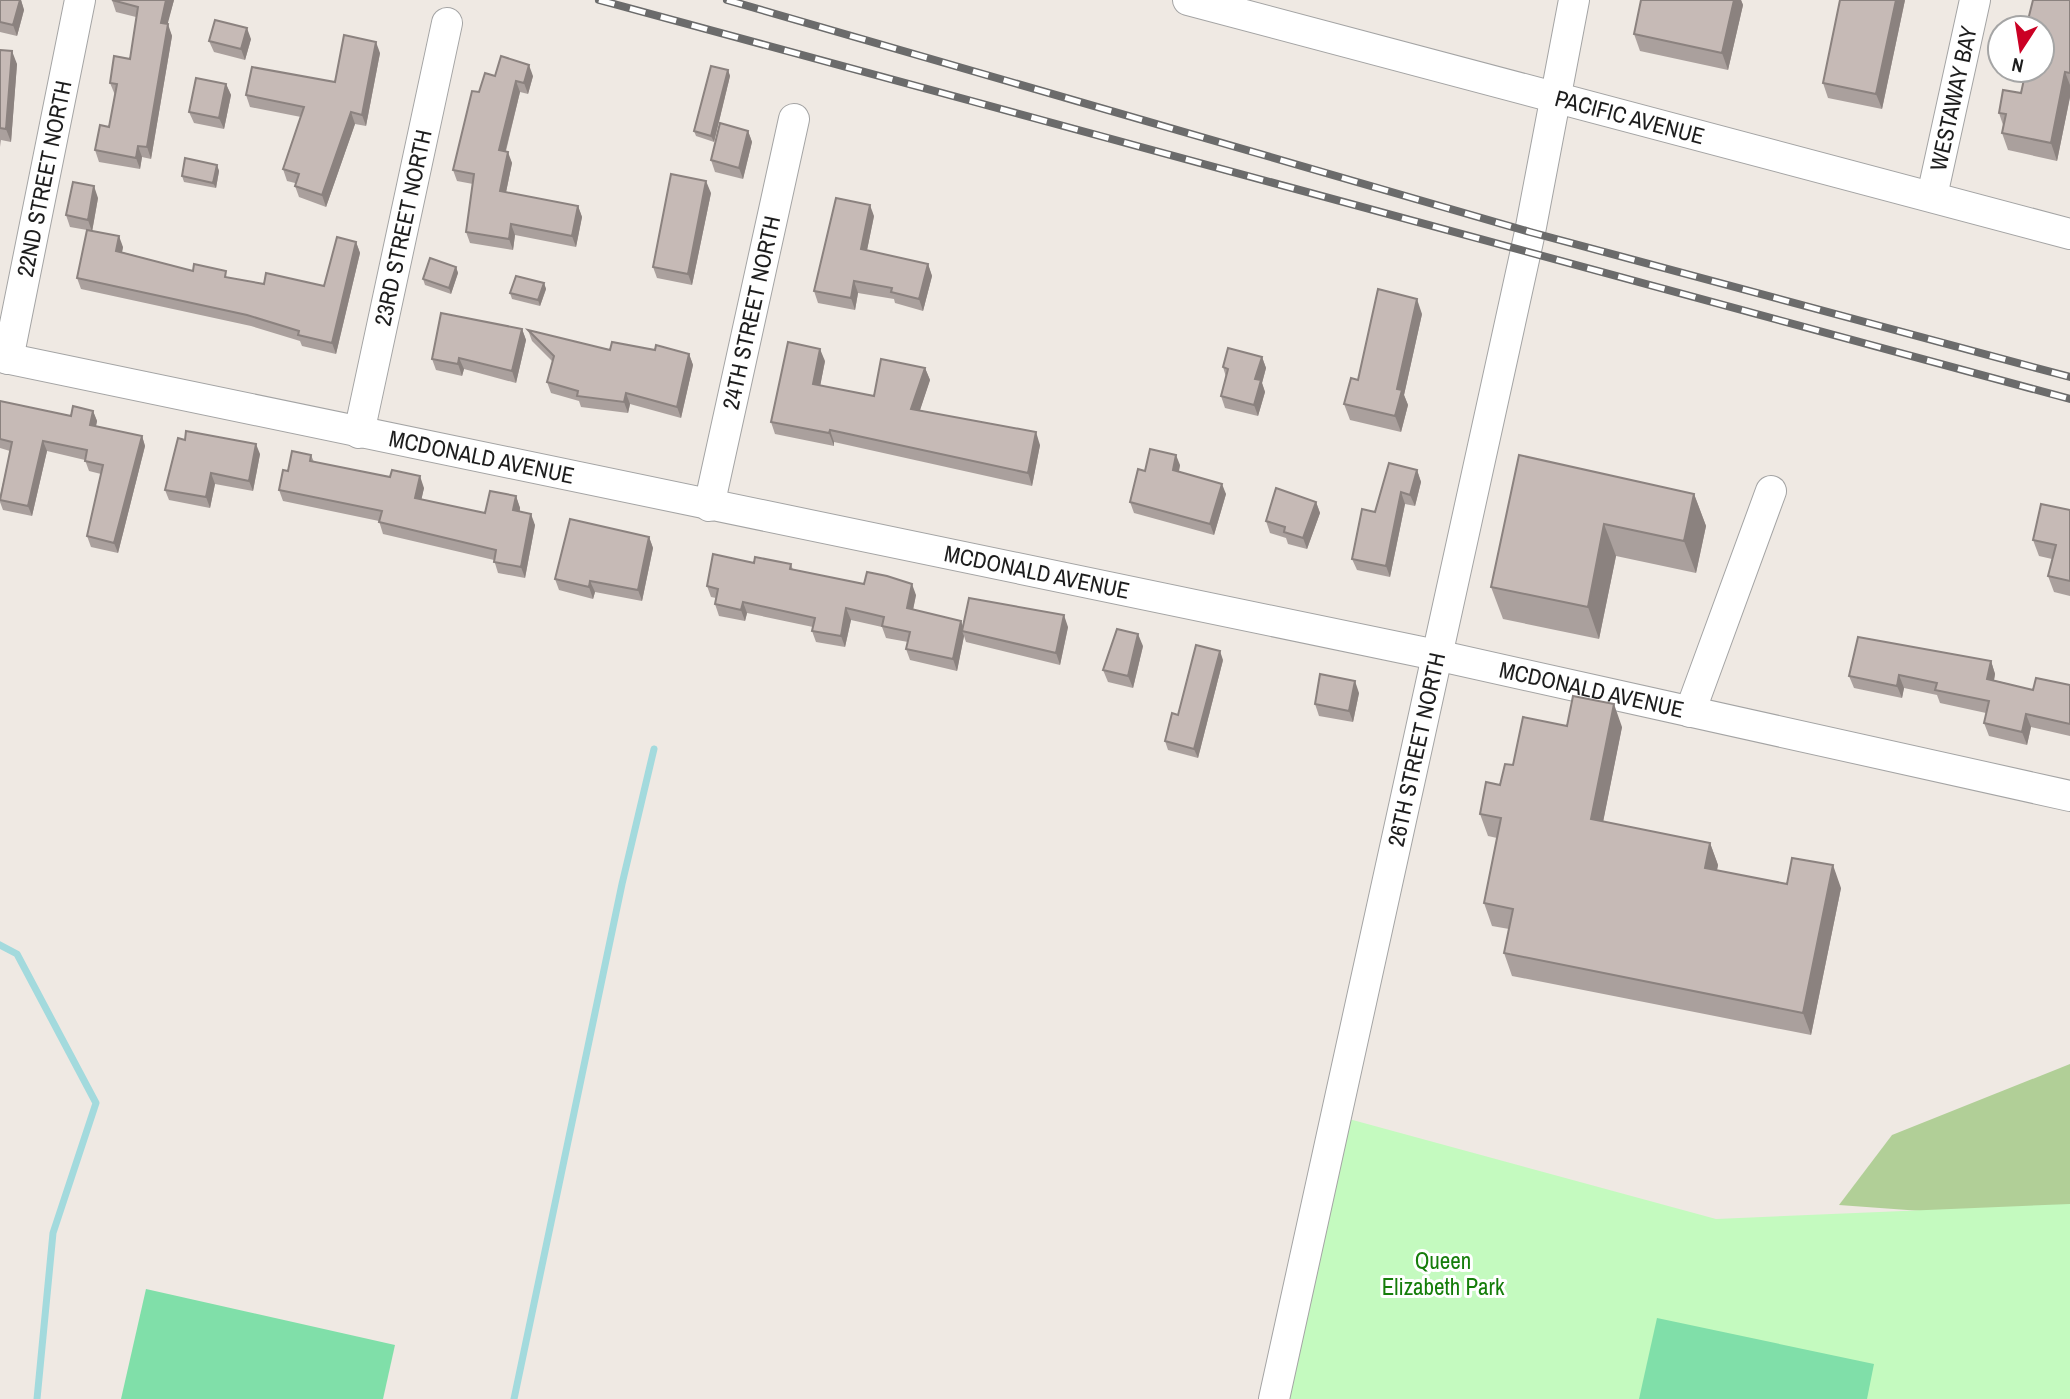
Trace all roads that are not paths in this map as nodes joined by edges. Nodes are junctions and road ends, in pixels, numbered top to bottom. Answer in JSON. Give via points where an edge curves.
{"nodes":[{"id":1,"x":80,"y":0,"type":"edge"},
{"id":2,"x":1188,"y":0,"type":"edge"},
{"id":3,"x":1574,"y":0,"type":"edge"},
{"id":4,"x":1975,"y":0,"type":"edge"},
{"id":5,"x":447,"y":23,"type":"dead end"},
{"id":6,"x":1555,"y":100,"type":"junction"},
{"id":7,"x":794,"y":119,"type":"dead end"},
{"id":8,"x":1932,"y":196,"type":"junction"},
{"id":9,"x":2070,"y":234,"type":"edge"},
{"id":10,"x":4,"y":358,"type":"edge"},
{"id":11,"x":359,"y":433,"type":"junction"},
{"id":12,"x":1771,"y":491,"type":"dead end"},
{"id":13,"x":709,"y":506,"type":"junction"},
{"id":14,"x":1436,"y":655,"type":"junction"},
{"id":15,"x":1690,"y":712,"type":"junction"},
{"id":16,"x":2070,"y":796,"type":"edge"},
{"id":17,"x":1274,"y":1399,"type":"edge"}],
"edges":[{"from":1,"to":10,"type":"street","name":"22ND STREET NORTH"},
{"from":2,"to":6,"type":"street","name":"PACIFIC AVENUE"},
{"from":3,"to":6,"type":"street","name":"26TH STREET NORTH"},
{"from":4,"to":8,"type":"street","name":"WESTAWAY BAY"},
{"from":5,"to":11,"type":"street","name":"23RD STREET NORTH"},
{"from":6,"to":8,"type":"street","name":"PACIFIC AVENUE"},
{"from":6,"to":14,"type":"street","name":"26TH STREET NORTH"},
{"from":7,"to":13,"type":"street","name":"24TH STREET NORTH"},
{"from":8,"to":9,"type":"street","name":"PACIFIC AVENUE"},
{"from":10,"to":11,"type":"street","name":"MCDONALD AVENUE"},
{"from":11,"to":13,"type":"street","name":"MCDONALD AVENUE"},
{"from":12,"to":15,"type":"street"},
{"from":13,"to":14,"type":"street","name":"MCDONALD AVENUE"},
{"from":14,"to":15,"type":"street","name":"MCDONALD AVENUE"},
{"from":14,"to":17,"type":"street","name":"26TH STREET NORTH"},
{"from":15,"to":16,"type":"street","name":"MCDONALD AVENUE"}]}
